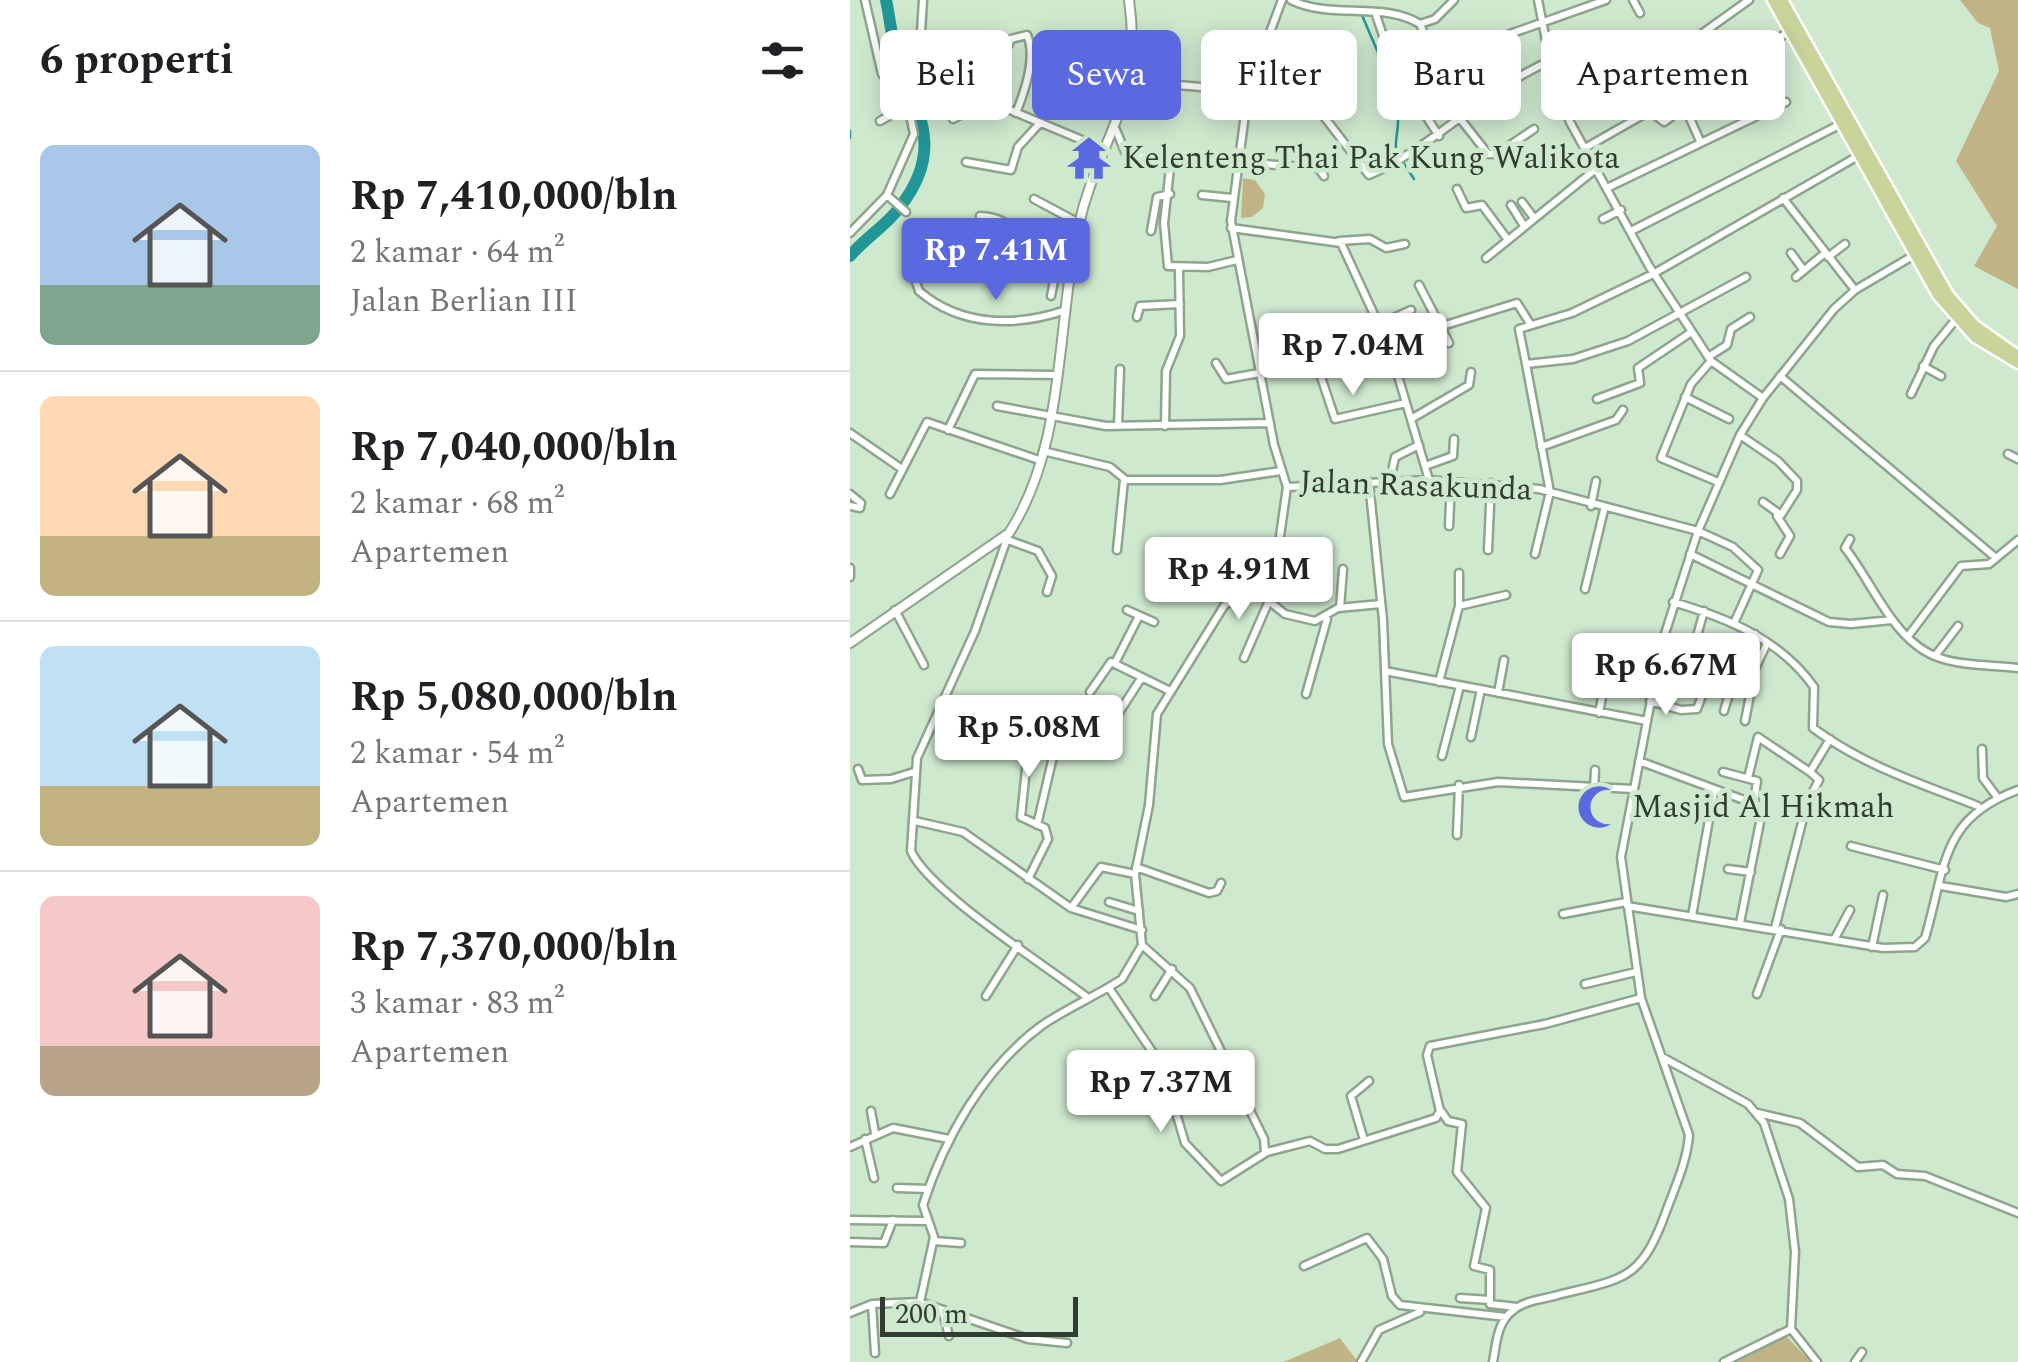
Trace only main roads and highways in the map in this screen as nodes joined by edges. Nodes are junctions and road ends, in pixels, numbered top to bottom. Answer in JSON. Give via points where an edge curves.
{"nodes":[{"id":1,"x":1774,"y":0,"type":"edge"},
{"id":2,"x":1782,"y":0,"type":"edge"},
{"id":3,"x":1918,"y":253,"type":"junction"},
{"id":4,"x":2018,"y":359,"type":"edge"}],
"edges":[{"from":1,"to":3,"type":"highway"},
{"from":2,"to":3,"type":"highway"},
{"from":3,"to":4,"type":"highway","via":[[1964,314]]},
{"from":3,"to":4,"type":"highway","via":[[1957,318],[1991,348]]}]}
